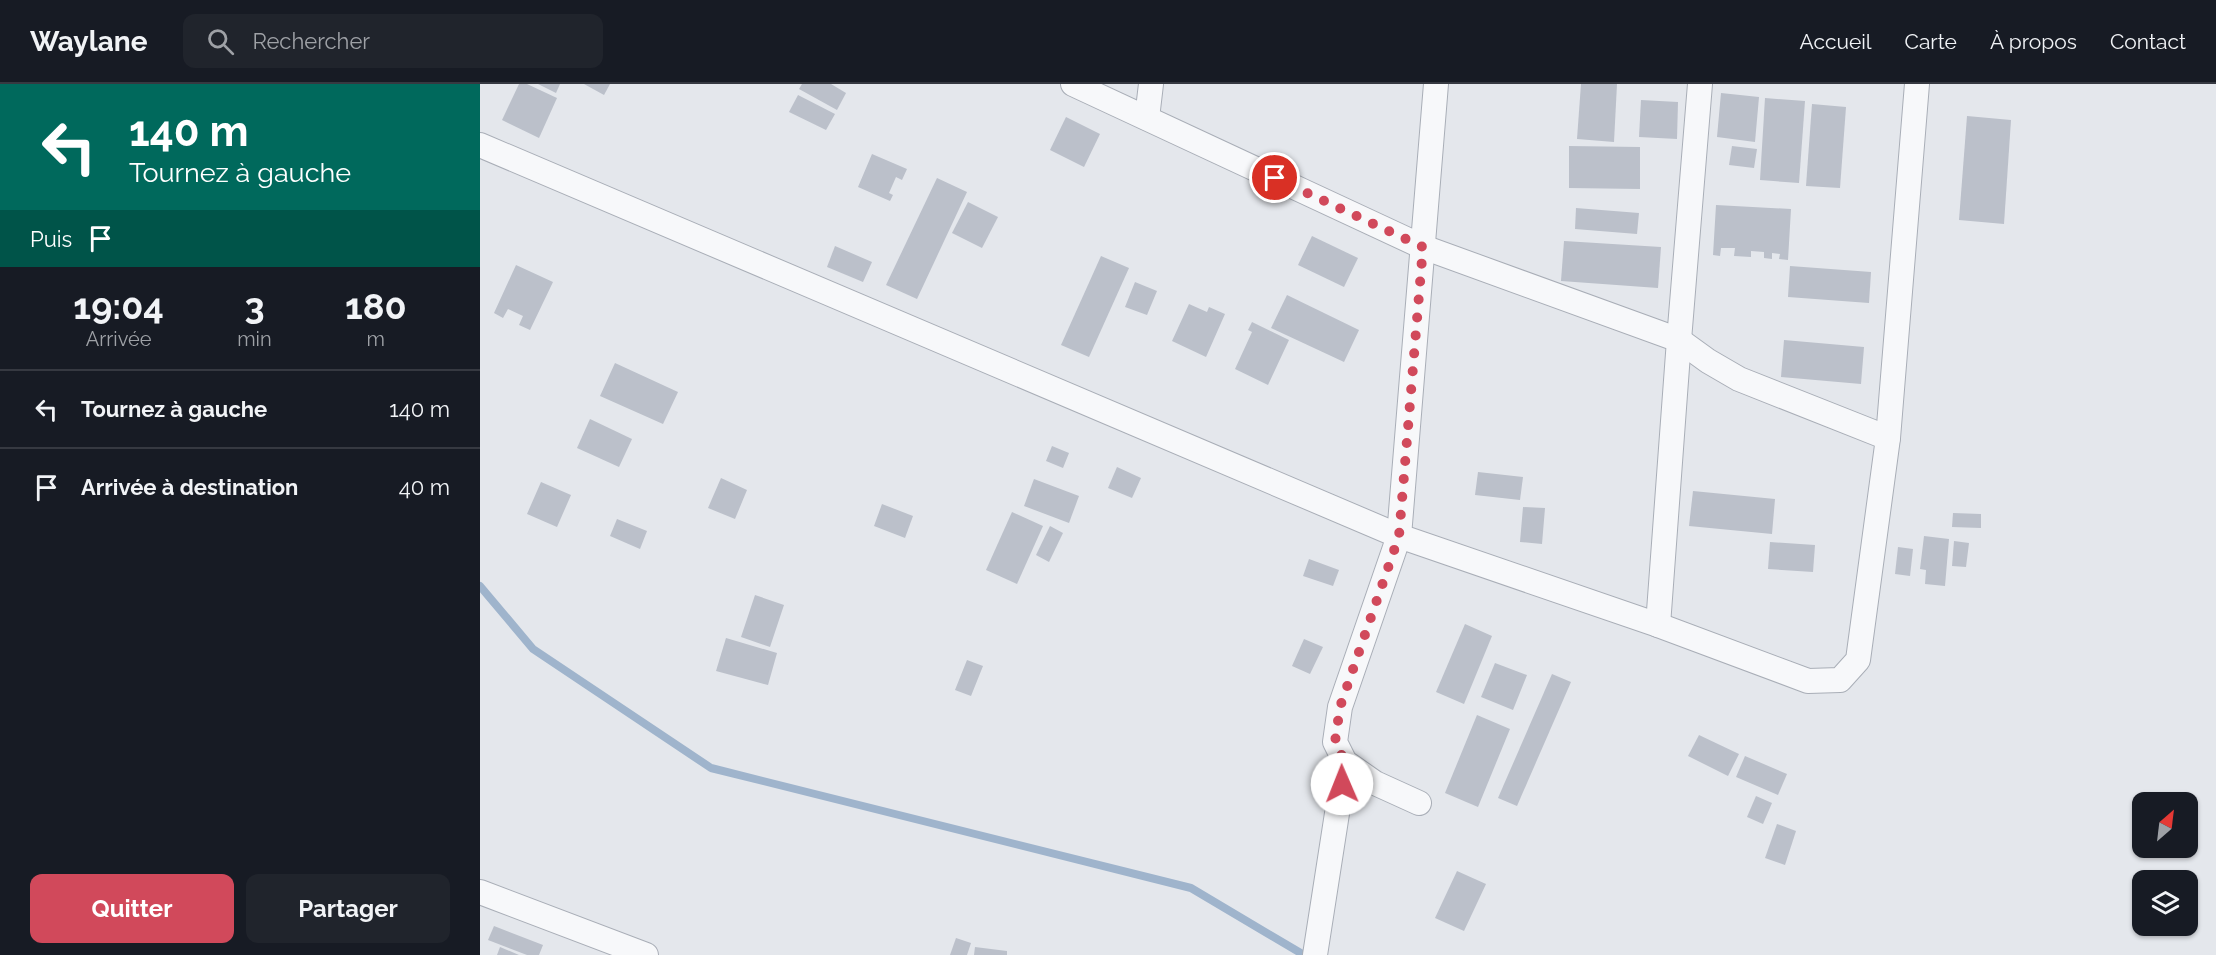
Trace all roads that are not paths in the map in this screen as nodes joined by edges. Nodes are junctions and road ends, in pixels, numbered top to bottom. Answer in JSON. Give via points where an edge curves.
{"nodes":[{"id":1,"x":1073,"y":84,"type":"edge"},
{"id":2,"x":1151,"y":84,"type":"edge"},
{"id":3,"x":1437,"y":84,"type":"edge"},
{"id":4,"x":1700,"y":84,"type":"edge"},
{"id":5,"x":1917,"y":84,"type":"edge"},
{"id":6,"x":1147,"y":118,"type":"junction"},
{"id":7,"x":480,"y":145,"type":"edge"},
{"id":8,"x":1423,"y":247,"type":"junction"},
{"id":9,"x":1679,"y":340,"type":"junction"},
{"id":10,"x":1888,"y":438,"type":"junction"},
{"id":11,"x":1399,"y":536,"type":"junction"},
{"id":12,"x":1658,"y":625,"type":"junction"},
{"id":13,"x":1345,"y":762,"type":"junction"},
{"id":14,"x":1419,"y":803,"type":"dead end"},
{"id":15,"x":480,"y":892,"type":"edge"},
{"id":16,"x":646,"y":955,"type":"edge"},
{"id":17,"x":1315,"y":955,"type":"edge"}],
"edges":[{"from":1,"to":6,"type":"street"},
{"from":2,"to":6,"type":"street"},
{"from":3,"to":8,"type":"street"},
{"from":4,"to":9,"type":"street"},
{"from":5,"to":10,"type":"street"},
{"from":6,"to":8,"type":"street"},
{"from":7,"to":11,"type":"street"},
{"from":8,"to":9,"type":"street"},
{"from":8,"to":11,"type":"street"},
{"from":9,"to":10,"type":"street","via":[[1739,379]]},
{"from":9,"to":12,"type":"street"},
{"from":10,"to":12,"type":"street","via":[[1858,660],[1840,680],[1808,681]]},
{"from":11,"to":12,"type":"street"},
{"from":11,"to":13,"type":"street","via":[[1340,707],[1335,742]]},
{"from":13,"to":14,"type":"street","via":[[1375,783]]},
{"from":13,"to":17,"type":"street"},
{"from":15,"to":16,"type":"street"}]}
